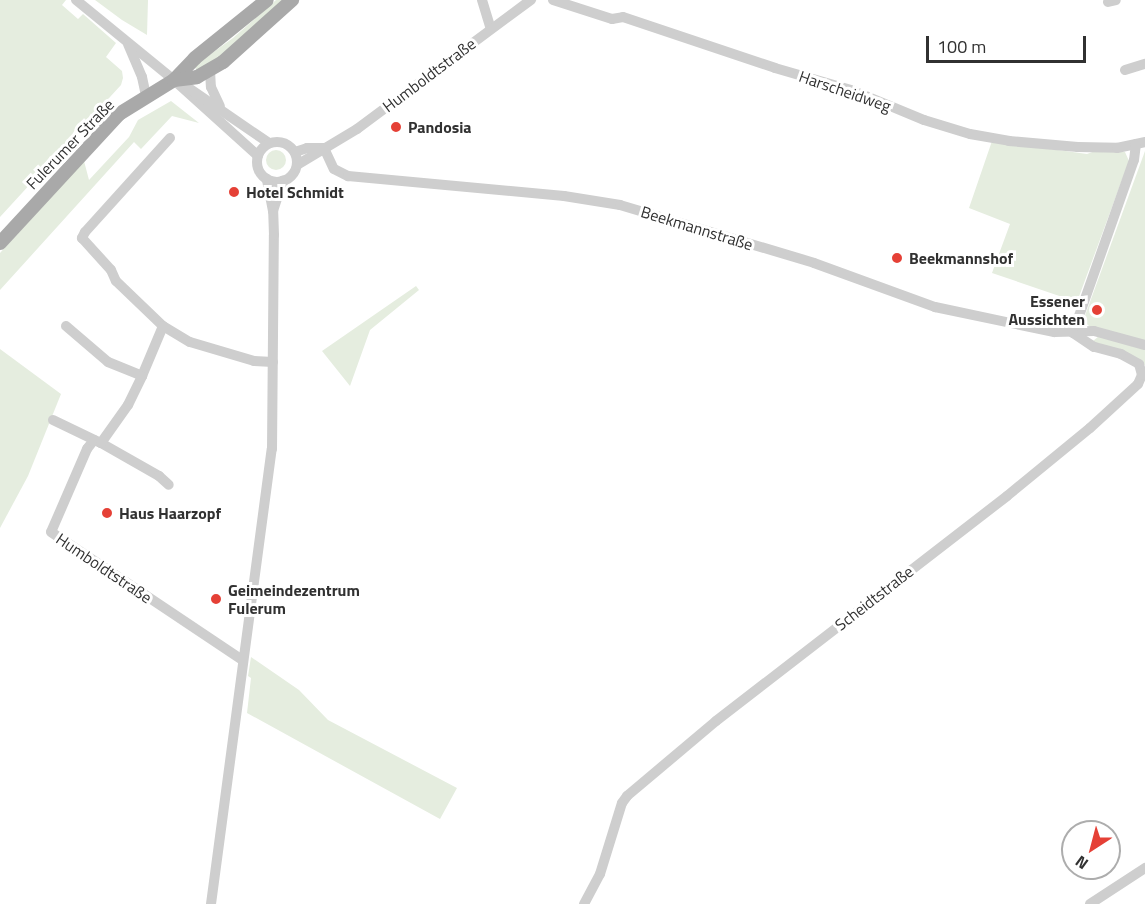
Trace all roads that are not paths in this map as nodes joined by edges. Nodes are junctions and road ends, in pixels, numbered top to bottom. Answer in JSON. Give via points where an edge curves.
{"nodes":[{"id":1,"x":76,"y":0,"type":"edge"},
{"id":2,"x":267,"y":0,"type":"edge"},
{"id":3,"x":292,"y":0,"type":"edge"},
{"id":4,"x":482,"y":0,"type":"edge"},
{"id":5,"x":531,"y":0,"type":"edge"},
{"id":6,"x":553,"y":0,"type":"edge"},
{"id":7,"x":491,"y":29,"type":"junction"},
{"id":8,"x":126,"y":41,"type":"junction"},
{"id":9,"x":1145,"y":64,"type":"edge"},
{"id":10,"x":210,"y":70,"type":"junction"},
{"id":11,"x":1125,"y":70,"type":"dead end"},
{"id":12,"x":174,"y":80,"type":"junction"},
{"id":13,"x":146,"y":96,"type":"junction"},
{"id":14,"x":221,"y":109,"type":"junction"},
{"id":15,"x":170,"y":138,"type":"dead end"},
{"id":16,"x":269,"y":143,"type":"junction"},
{"id":17,"x":1140,"y":143,"type":"edge"},
{"id":18,"x":324,"y":148,"type":"junction"},
{"id":19,"x":295,"y":152,"type":"junction"},
{"id":20,"x":258,"y":156,"type":"junction"},
{"id":21,"x":297,"y":165,"type":"junction"},
{"id":22,"x":267,"y":179,"type":"junction"},
{"id":23,"x":283,"y":181,"type":"junction"},
{"id":24,"x":273,"y":211,"type":"junction"},
{"id":25,"x":0,"y":243,"type":"edge"},
{"id":26,"x":66,"y":326,"type":"dead end"},
{"id":27,"x":163,"y":326,"type":"junction"},
{"id":28,"x":1073,"y":333,"type":"junction"},
{"id":29,"x":1145,"y":345,"type":"edge"},
{"id":30,"x":273,"y":362,"type":"junction"},
{"id":31,"x":142,"y":376,"type":"junction"},
{"id":32,"x":53,"y":420,"type":"dead end"},
{"id":33,"x":98,"y":442,"type":"junction"},
{"id":34,"x":169,"y":485,"type":"dead end"},
{"id":35,"x":242,"y":660,"type":"junction"},
{"id":36,"x":1145,"y":868,"type":"edge"},
{"id":37,"x":589,"y":902,"type":"edge"},
{"id":38,"x":211,"y":904,"type":"edge"},
{"id":39,"x":1090,"y":904,"type":"edge"}],
"edges":[{"from":1,"to":8,"type":"street"},
{"from":2,"to":12,"type":"main road","name":"Fulerumer Straße"},
{"from":3,"to":10,"type":"main road","name":"Fulerumer Straße"},
{"from":4,"to":7,"type":"street"},
{"from":5,"to":7,"type":"street","name":"Humboldtstraße"},
{"from":6,"to":17,"type":"street","name":"Harscheidweg","via":[[612,19],[623,17],[854,91],[970,134],[1078,147],[1117,148]]},
{"from":7,"to":18,"type":"street","name":"Humboldtstraße","via":[[357,129]]},
{"from":8,"to":12,"type":"street"},
{"from":8,"to":13,"type":"street","via":[[142,76]]},
{"from":9,"to":11,"type":"street"},
{"from":10,"to":12,"type":"main road","name":"Fulerumer Straße"},
{"from":10,"to":14,"type":"street","via":[[211,87]]},
{"from":12,"to":13,"type":"main road","name":"Fulerumer Straße"},
{"from":12,"to":14,"type":"street"},
{"from":12,"to":20,"type":"street"},
{"from":13,"to":25,"type":"main road","name":"Fulerumer Straße","via":[[119,114]]},
{"from":14,"to":16,"type":"street"},
{"from":15,"to":27,"type":"street","via":[[82,238],[116,281]]},
{"from":16,"to":19,"type":"street","name":"Humboldtstraße","via":[[288,145]]},
{"from":16,"to":20,"type":"street"},
{"from":17,"to":28,"type":"street"},
{"from":18,"to":19,"type":"street","name":"Humboldtstraße"},
{"from":18,"to":21,"type":"street","name":"Humboldtstraße"},
{"from":18,"to":28,"type":"street","name":"Beekmannstraße","via":[[334,169],[348,176],[564,195],[620,205],[814,263],[935,307]]},
{"from":19,"to":21,"type":"street"},
{"from":20,"to":22,"type":"street","name":"Humboldtstraße","via":[[260,173]]},
{"from":21,"to":23,"type":"street","name":"Humboldtstraße"},
{"from":22,"to":23,"type":"street"},
{"from":22,"to":24,"type":"street","name":"Humboldtstraße"},
{"from":23,"to":24,"type":"street","name":"Humboldtstraße"},
{"from":24,"to":30,"type":"street","name":"Humboldtstraße"},
{"from":26,"to":31,"type":"street","via":[[108,362]]},
{"from":27,"to":30,"type":"street","via":[[190,342],[254,361]]},
{"from":27,"to":31,"type":"street","name":"Humboldtstraße"},
{"from":28,"to":29,"type":"street","name":"Beekmannstraße","via":[[1094,331]]},
{"from":28,"to":37,"type":"street","name":"Scheidtstraße","via":[[1094,347],[1139,364],[1142,375],[1138,384],[1044,466],[716,721],[627,796]]},
{"from":30,"to":35,"type":"street","name":"Humboldtstraße","via":[[272,449]]},
{"from":31,"to":33,"type":"street","name":"Humboldtstraße","via":[[128,405]]},
{"from":32,"to":33,"type":"street"},
{"from":33,"to":34,"type":"street"},
{"from":33,"to":35,"type":"street","name":"Humboldtstraße","via":[[87,449],[51,532]]},
{"from":35,"to":38,"type":"street","name":"Humboldtstraße"},
{"from":36,"to":39,"type":"street"}]}
